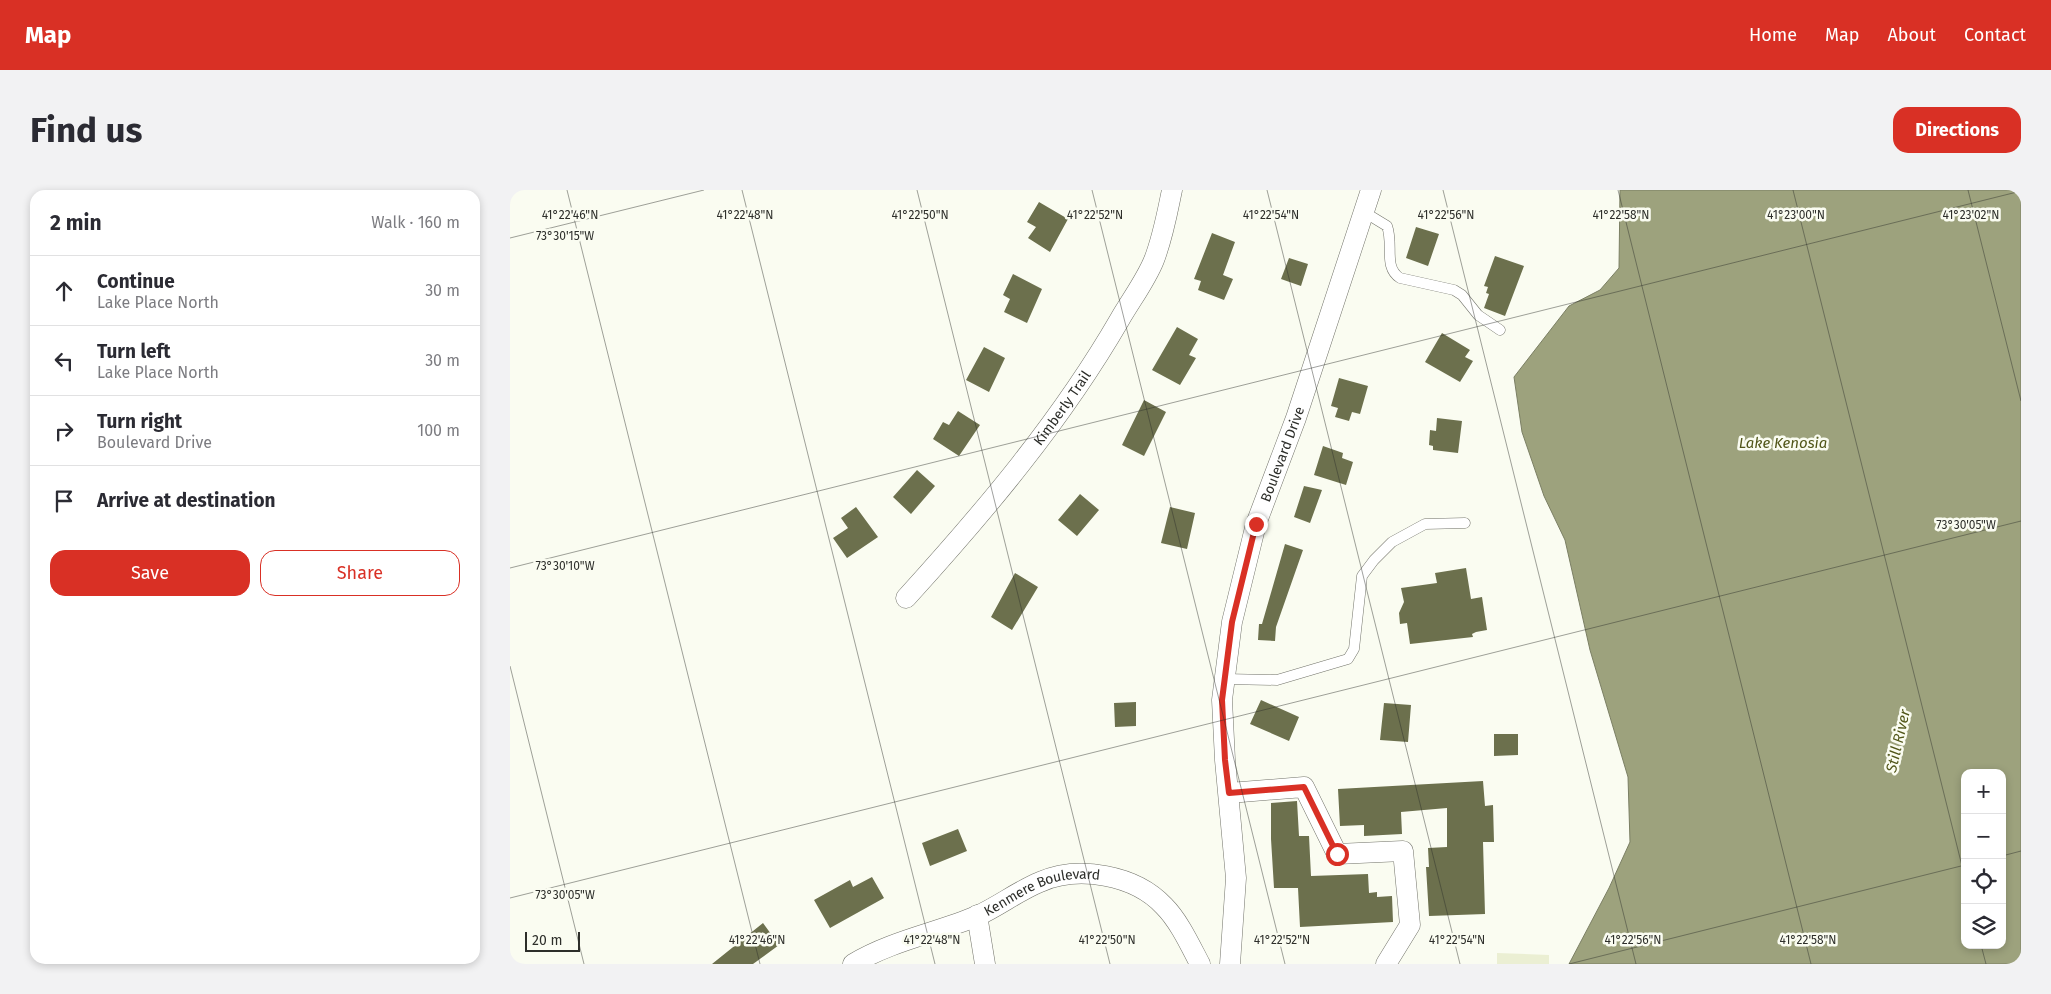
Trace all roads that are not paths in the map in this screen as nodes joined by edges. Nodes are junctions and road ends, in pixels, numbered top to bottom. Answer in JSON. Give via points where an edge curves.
{"nodes":[{"id":1,"x":1172,"y":190,"type":"edge"},
{"id":2,"x":1371,"y":190,"type":"edge"},
{"id":3,"x":1364,"y":212,"type":"junction"},
{"id":4,"x":1500,"y":330,"type":"dead end"},
{"id":5,"x":1464,"y":523,"type":"dead end"},
{"id":6,"x":906,"y":598,"type":"dead end"},
{"id":7,"x":1224,"y":679,"type":"junction"},
{"id":8,"x":1229,"y":793,"type":"junction"},
{"id":9,"x":977,"y":915,"type":"junction"},
{"id":10,"x":853,"y":964,"type":"edge"},
{"id":11,"x":985,"y":964,"type":"edge"},
{"id":12,"x":1200,"y":964,"type":"edge"},
{"id":13,"x":1230,"y":964,"type":"edge"},
{"id":14,"x":1386,"y":964,"type":"edge"}],
"edges":[{"from":1,"to":6,"type":"street","name":"Kimberly Trail","via":[[1154,262],[1104,347],[1035,446],[980,517]]},
{"from":2,"to":3,"type":"street","name":"Boulevard Drive"},
{"from":3,"to":4,"type":"lane","via":[[1387,226],[1393,273],[1400,278],[1454,290],[1478,315]]},
{"from":3,"to":7,"type":"street","name":"Boulevard Drive","via":[[1296,418],[1250,543],[1232,622]]},
{"from":5,"to":7,"type":"lane","via":[[1425,524],[1392,542],[1374,560],[1362,576],[1354,649],[1348,659],[1278,680]]},
{"from":7,"to":8,"type":"street","name":"Boulevard Drive","via":[[1223,734]]},
{"from":8,"to":13,"type":"street","name":"Boulevard Drive","via":[[1236,878]]},
{"from":8,"to":14,"type":"street","via":[[1304,787],[1337,854],[1403,851],[1410,925]]},
{"from":9,"to":10,"type":"street","name":"Kenmere Boulevard","via":[[874,953]]},
{"from":9,"to":11,"type":"street"},
{"from":9,"to":12,"type":"street","name":"Kenmere Boulevard","via":[[1057,876],[1105,876],[1136,887],[1164,906]]}]}
